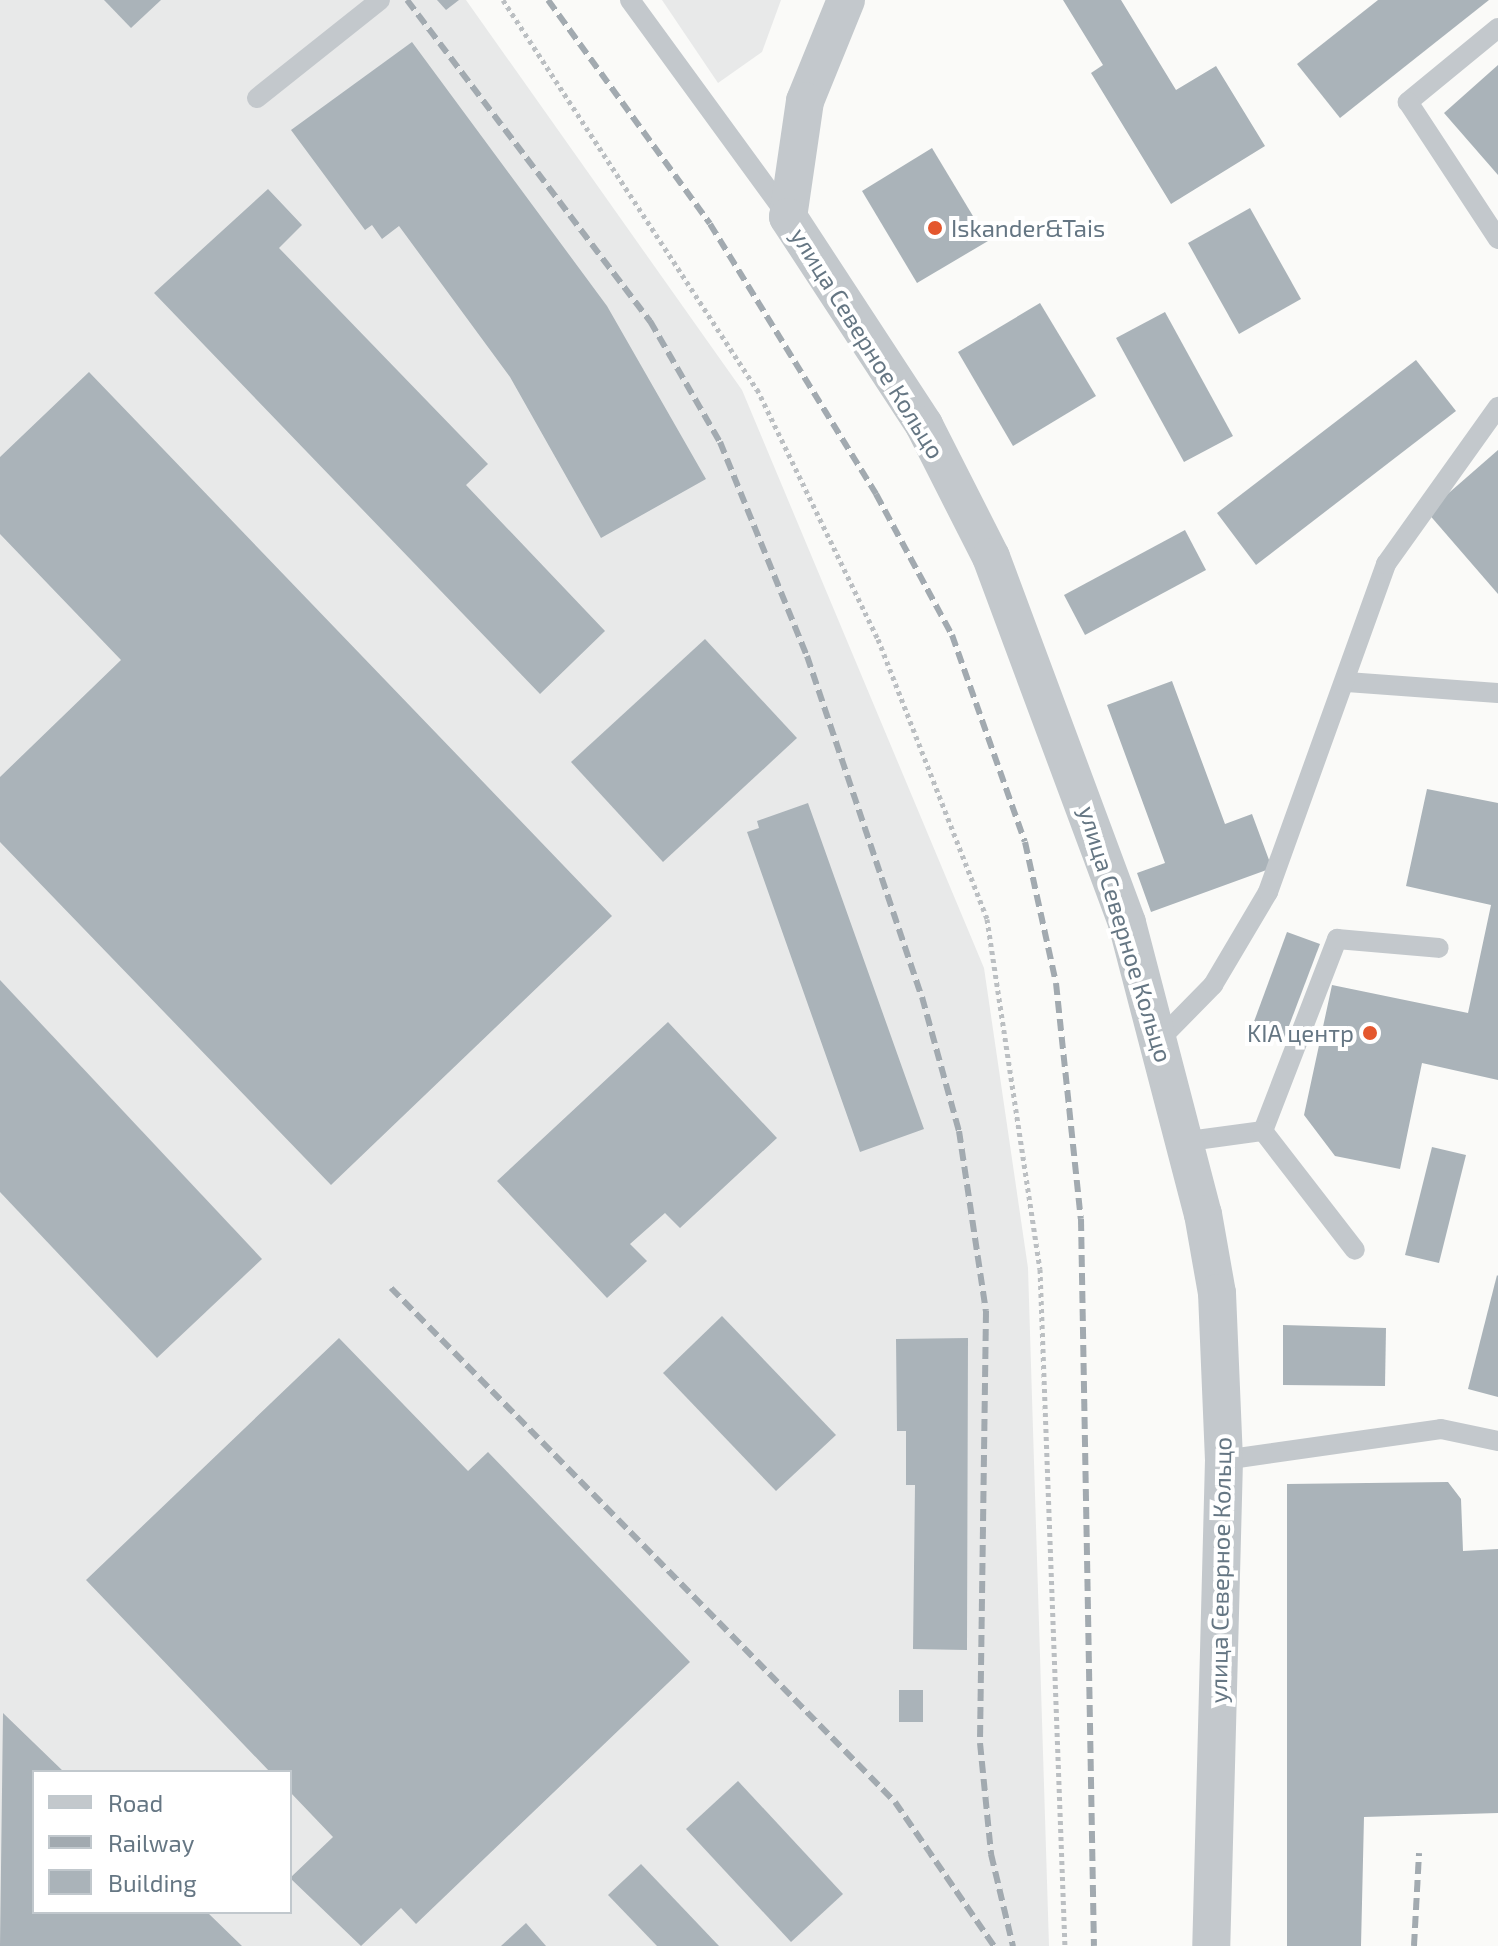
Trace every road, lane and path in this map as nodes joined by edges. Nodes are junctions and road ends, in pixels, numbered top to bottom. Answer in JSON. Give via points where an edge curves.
{"nodes":[{"id":1,"x":380,"y":0,"type":"edge"},
{"id":2,"x":503,"y":0,"type":"edge"},
{"id":3,"x":630,"y":0,"type":"edge"},
{"id":4,"x":846,"y":0,"type":"edge"},
{"id":5,"x":1498,"y":28,"type":"edge"},
{"id":6,"x":257,"y":98,"type":"dead end"},
{"id":7,"x":788,"y":217,"type":"junction"},
{"id":8,"x":1498,"y":239,"type":"edge"},
{"id":9,"x":1498,"y":407,"type":"edge"},
{"id":10,"x":1347,"y":682,"type":"junction"},
{"id":11,"x":1498,"y":693,"type":"edge"},
{"id":12,"x":1439,"y":948,"type":"dead end"},
{"id":13,"x":1160,"y":1039,"type":"junction"},
{"id":14,"x":1263,"y":1131,"type":"junction"},
{"id":15,"x":1189,"y":1141,"type":"junction"},
{"id":16,"x":1355,"y":1250,"type":"dead end"},
{"id":17,"x":1498,"y":1441,"type":"edge"},
{"id":18,"x":1224,"y":1460,"type":"junction"},
{"id":19,"x":1065,"y":1946,"type":"edge"},
{"id":20,"x":1211,"y":1946,"type":"edge"}],
"edges":[{"from":1,"to":6,"type":"lane"},
{"from":2,"to":19,"type":"path","via":[[757,389],[878,639],[987,919],[1040,1269]]},
{"from":3,"to":7,"type":"lane"},
{"from":4,"to":7,"type":"street","name":"улица Северное Кольцо","via":[[805,101]]},
{"from":5,"to":8,"type":"lane","via":[[1408,102]]},
{"from":7,"to":13,"type":"street","name":"улица Северное Кольцо","via":[[924,425],[991,557],[1098,838]]},
{"from":9,"to":10,"type":"lane","via":[[1401,536]]},
{"from":10,"to":11,"type":"lane"},
{"from":10,"to":13,"type":"lane","via":[[1268,892],[1213,985]]},
{"from":12,"to":14,"type":"lane","via":[[1337,939]]},
{"from":13,"to":15,"type":"street","name":"улица Северное Кольцо"},
{"from":14,"to":15,"type":"lane"},
{"from":14,"to":16,"type":"lane"},
{"from":15,"to":18,"type":"street","name":"улица Северное Кольцо","via":[[1217,1293]]},
{"from":17,"to":18,"type":"lane","via":[[1441,1429]]},
{"from":18,"to":20,"type":"street","name":"улица Северное Кольцо"}]}
